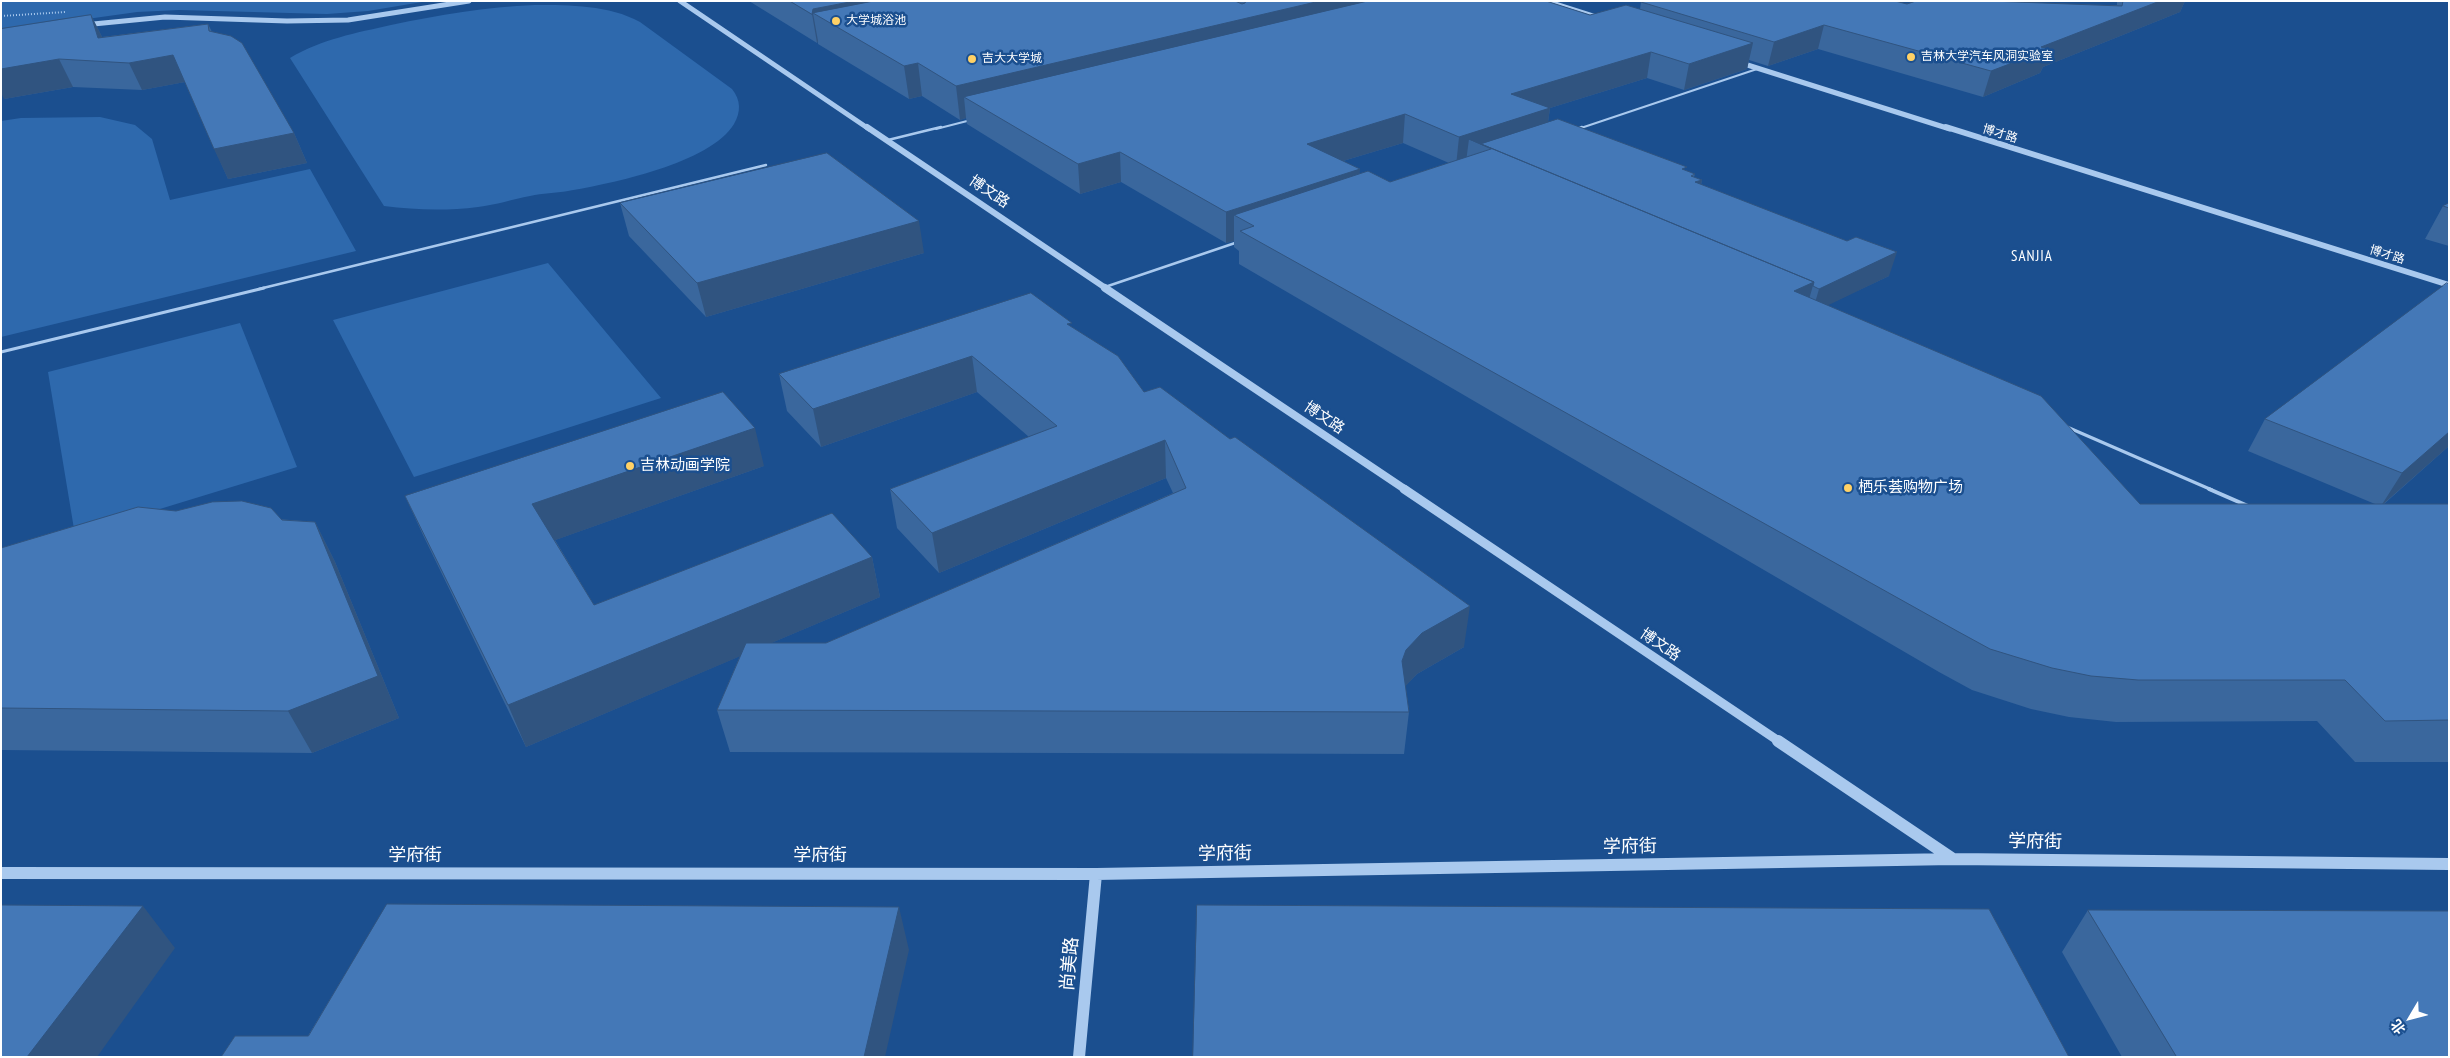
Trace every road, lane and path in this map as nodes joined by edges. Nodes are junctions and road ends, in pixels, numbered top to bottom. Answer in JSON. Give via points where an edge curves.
{"nodes":[{"id":1,"x":469,"y":1,"type":"edge"},
{"id":2,"x":680,"y":1,"type":"edge"},
{"id":3,"x":1546,"y":1,"type":"edge"},
{"id":4,"x":72,"y":11,"type":"dead end"},
{"id":5,"x":1,"y":16,"type":"edge"},
{"id":6,"x":1602,"y":19,"type":"edge"},
{"id":7,"x":74,"y":26,"type":"edge"},
{"id":8,"x":1731,"y":59,"type":"edge"},
{"id":9,"x":1759,"y":68,"type":"junction"},
{"id":10,"x":974,"y":119,"type":"edge"},
{"id":11,"x":1570,"y":131,"type":"edge"},
{"id":12,"x":888,"y":140,"type":"junction"},
{"id":13,"x":766,"y":165,"type":"dead end"},
{"id":14,"x":1244,"y":240,"type":"dead end"},
{"id":15,"x":2449,"y":285,"type":"edge"},
{"id":16,"x":1105,"y":287,"type":"junction"},
{"id":17,"x":1,"y":352,"type":"edge"},
{"id":18,"x":2060,"y":424,"type":"edge"},
{"id":19,"x":2251,"y":508,"type":"edge"},
{"id":20,"x":1953,"y":859,"type":"junction"},
{"id":21,"x":2449,"y":864,"type":"edge"},
{"id":22,"x":1,"y":873,"type":"edge"},
{"id":23,"x":1096,"y":874,"type":"junction"},
{"id":24,"x":1079,"y":1057,"type":"edge"}],
"edges":[{"from":1,"to":7,"type":"street","via":[[348,20],[165,18]]},
{"from":2,"to":12,"type":"street","name":"博文路"},
{"from":3,"to":6,"type":"street"},
{"from":4,"to":5,"type":"path"},
{"from":8,"to":9,"type":"street","name":"博才路"},
{"from":9,"to":11,"type":"lane"},
{"from":9,"to":15,"type":"street","name":"博才路"},
{"from":10,"to":12,"type":"lane"},
{"from":12,"to":16,"type":"street","name":"博文路"},
{"from":13,"to":17,"type":"lane"},
{"from":14,"to":16,"type":"lane"},
{"from":16,"to":20,"type":"street","name":"博文路"},
{"from":18,"to":19,"type":"lane"},
{"from":20,"to":21,"type":"street","name":"学府街"},
{"from":20,"to":23,"type":"street","name":"学府街"},
{"from":22,"to":23,"type":"street","name":"学府街"},
{"from":23,"to":24,"type":"street","name":"尚美路"}]}
